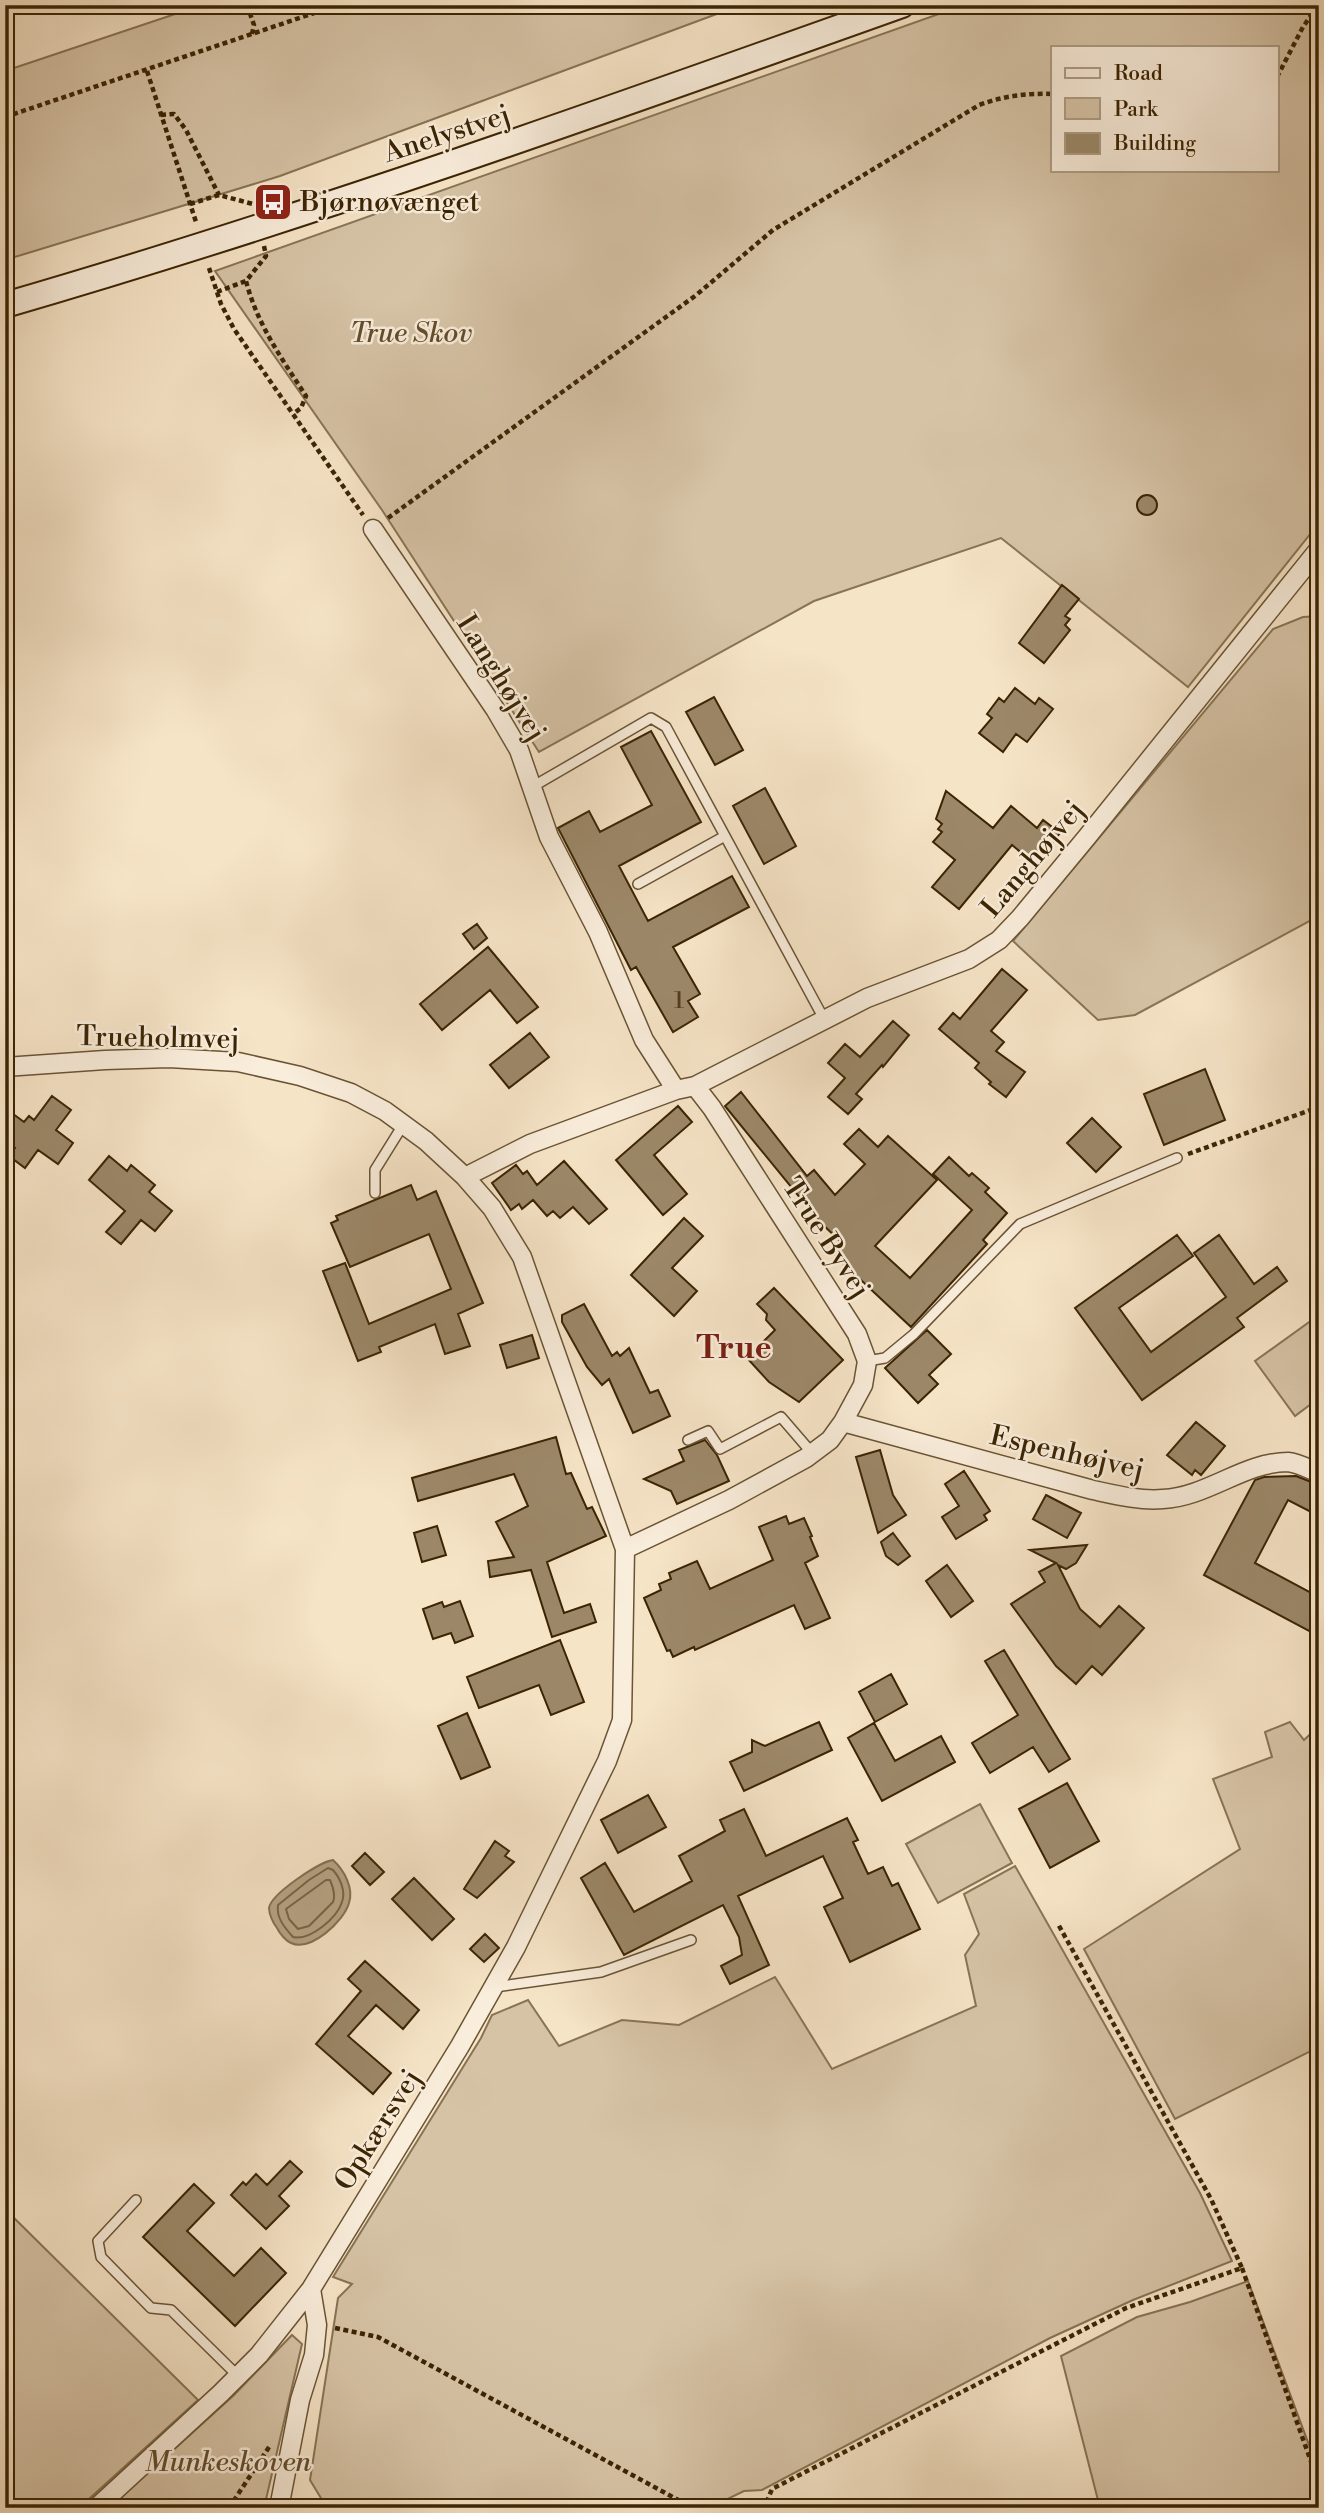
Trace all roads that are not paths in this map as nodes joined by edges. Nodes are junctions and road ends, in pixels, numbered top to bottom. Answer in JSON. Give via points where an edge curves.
{"nodes":[{"id":1,"x":902,"y":5,"type":"edge"},
{"id":2,"x":5,"y":305,"type":"edge"},
{"id":3,"x":373,"y":529,"type":"road end"},
{"id":4,"x":1319,"y":549,"type":"edge"},
{"id":5,"x":532,"y":787,"type":"junction"},
{"id":6,"x":725,"y":836,"type":"junction"},
{"id":7,"x":638,"y":884,"type":"dead end"},
{"id":8,"x":824,"y":1019,"type":"junction"},
{"id":9,"x":5,"y":1067,"type":"edge"},
{"id":10,"x":695,"y":1086,"type":"junction"},
{"id":11,"x":677,"y":1090,"type":"junction"},
{"id":12,"x":403,"y":1125,"type":"junction"},
{"id":13,"x":1177,"y":1158,"type":"road end"},
{"id":14,"x":465,"y":1177,"type":"junction"},
{"id":15,"x":375,"y":1193,"type":"dead end"},
{"id":16,"x":867,"y":1361,"type":"junction"},
{"id":17,"x":843,"y":1422,"type":"junction"},
{"id":18,"x":688,"y":1440,"type":"dead end"},
{"id":19,"x":812,"y":1453,"type":"junction"},
{"id":20,"x":1319,"y":1473,"type":"edge"},
{"id":21,"x":625,"y":1549,"type":"junction"},
{"id":22,"x":691,"y":1940,"type":"dead end"},
{"id":23,"x":493,"y":1987,"type":"junction"},
{"id":24,"x":136,"y":2200,"type":"dead end"},
{"id":25,"x":311,"y":2290,"type":"junction"},
{"id":26,"x":238,"y":2376,"type":"junction"},
{"id":27,"x":96,"y":2508,"type":"edge"},
{"id":28,"x":279,"y":2508,"type":"edge"}],
"edges":[{"from":1,"to":2,"type":"street","name":"Anelystvej","via":[[488,152]]},
{"from":3,"to":5,"type":"street","name":"Langhøjvej","via":[[495,709],[519,750]]},
{"from":4,"to":8,"type":"street","name":"Langhøjvej","via":[[999,940],[969,959]]},
{"from":5,"to":6,"type":"lane","via":[[651,718],[666,727]]},
{"from":5,"to":11,"type":"street","name":"Langhøjvej","via":[[549,837],[598,932],[644,1040]]},
{"from":6,"to":7,"type":"lane"},
{"from":6,"to":8,"type":"lane"},
{"from":8,"to":10,"type":"street","name":"Langhøjvej"},
{"from":9,"to":12,"type":"street","name":"Trueholmvej","via":[[169,1058],[239,1062],[351,1093]]},
{"from":10,"to":11,"type":"street"},
{"from":10,"to":16,"type":"street","name":"True Byvej","via":[[857,1334]]},
{"from":11,"to":14,"type":"street","via":[[530,1144]]},
{"from":12,"to":14,"type":"street"},
{"from":12,"to":15,"type":"lane","via":[[375,1170]]},
{"from":13,"to":16,"type":"lane","via":[[1020,1224],[914,1334],[885,1358]]},
{"from":14,"to":21,"type":"street","via":[[492,1208],[522,1257]]},
{"from":16,"to":17,"type":"street","via":[[863,1385]]},
{"from":17,"to":19,"type":"street","via":[[830,1440]]},
{"from":17,"to":20,"type":"street","name":"Espenhøjvej","via":[[1133,1498],[1194,1494],[1269,1464],[1291,1462]]},
{"from":18,"to":19,"type":"lane","via":[[708,1430],[720,1448],[781,1417]]},
{"from":19,"to":21,"type":"street","via":[[729,1500]]},
{"from":21,"to":23,"type":"street","name":"Opkærsvej","via":[[622,1720],[545,1891]]},
{"from":22,"to":23,"type":"lane","via":[[601,1972]]},
{"from":23,"to":25,"type":"street","name":"Opkærsvej"},
{"from":24,"to":26,"type":"lane","via":[[98,2241],[101,2257],[151,2308],[171,2310]]},
{"from":25,"to":26,"type":"street","name":"Opkærsvej"},
{"from":25,"to":28,"type":"street","via":[[317,2325],[314,2355],[300,2400]]},
{"from":26,"to":27,"type":"street","name":"Opkærsvej"}]}
